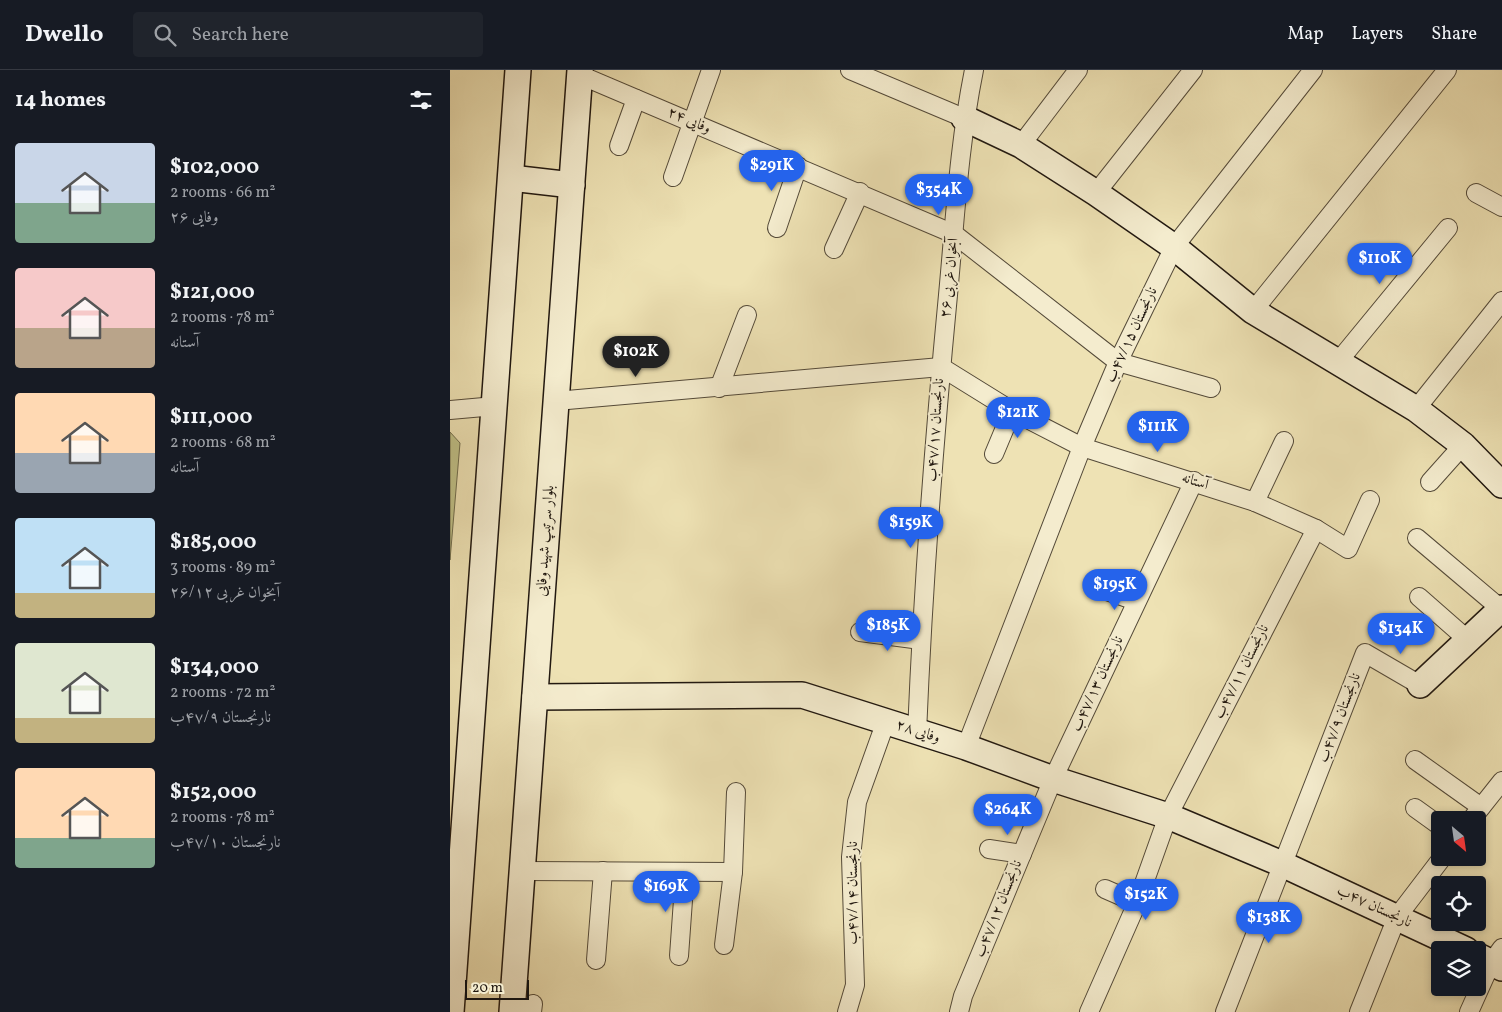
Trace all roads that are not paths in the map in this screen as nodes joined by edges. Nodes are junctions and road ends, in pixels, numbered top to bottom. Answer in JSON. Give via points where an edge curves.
{"nodes":[{"id":1,"x":518,"y":70,"type":"edge"},
{"id":2,"x":711,"y":70,"type":"edge"},
{"id":3,"x":850,"y":70,"type":"edge"},
{"id":4,"x":974,"y":70,"type":"edge"},
{"id":5,"x":1078,"y":70,"type":"edge"},
{"id":6,"x":1193,"y":70,"type":"edge"},
{"id":7,"x":1313,"y":70,"type":"edge"},
{"id":8,"x":1447,"y":70,"type":"edge"},
{"id":9,"x":580,"y":72,"type":"edge"},
{"id":10,"x":880,"y":76,"type":"edge"},
{"id":11,"x":636,"y":99,"type":"junction"},
{"id":12,"x":964,"y":118,"type":"junction"},
{"id":13,"x":693,"y":123,"type":"junction"},
{"id":14,"x":1021,"y":145,"type":"junction"},
{"id":15,"x":620,"y":146,"type":"dead end"},
{"id":16,"x":798,"y":166,"type":"junction"},
{"id":17,"x":673,"y":177,"type":"dead end"},
{"id":18,"x":511,"y":178,"type":"junction"},
{"id":19,"x":572,"y":185,"type":"junction"},
{"id":20,"x":860,"y":192,"type":"junction"},
{"id":21,"x":1096,"y":193,"type":"junction"},
{"id":22,"x":1476,"y":193,"type":"dead end"},
{"id":23,"x":1502,"y":207,"type":"edge"},
{"id":24,"x":777,"y":228,"type":"dead end"},
{"id":25,"x":1448,"y":228,"type":"dead end"},
{"id":26,"x":954,"y":234,"type":"junction"},
{"id":27,"x":1174,"y":247,"type":"junction"},
{"id":28,"x":834,"y":250,"type":"dead end"},
{"id":29,"x":1502,"y":301,"type":"edge"},
{"id":30,"x":1253,"y":310,"type":"junction"},
{"id":31,"x":747,"y":315,"type":"dead end"},
{"id":32,"x":1118,"y":362,"type":"junction"},
{"id":33,"x":1337,"y":363,"type":"junction"},
{"id":34,"x":941,"y":367,"type":"junction"},
{"id":35,"x":719,"y":388,"type":"junction"},
{"id":36,"x":1211,"y":388,"type":"dead end"},
{"id":37,"x":556,"y":401,"type":"junction"},
{"id":38,"x":494,"y":406,"type":"junction"},
{"id":39,"x":1416,"y":409,"type":"junction"},
{"id":40,"x":450,"y":410,"type":"edge"},
{"id":41,"x":1012,"y":411,"type":"junction"},
{"id":42,"x":1284,"y":441,"type":"dead end"},
{"id":43,"x":1463,"y":445,"type":"junction"},
{"id":44,"x":1082,"y":447,"type":"junction"},
{"id":45,"x":994,"y":454,"type":"dead end"},
{"id":46,"x":1194,"y":481,"type":"junction"},
{"id":47,"x":1430,"y":482,"type":"dead end"},
{"id":48,"x":1502,"y":485,"type":"edge"},
{"id":49,"x":1370,"y":500,"type":"dead end"},
{"id":50,"x":1255,"y":502,"type":"junction"},
{"id":51,"x":1316,"y":529,"type":"junction"},
{"id":52,"x":1416,"y":538,"type":"dead end"},
{"id":53,"x":1104,"y":590,"type":"dead end"},
{"id":54,"x":1419,"y":598,"type":"dead end"},
{"id":55,"x":1136,"y":601,"type":"junction"},
{"id":56,"x":1499,"y":616,"type":"edge"},
{"id":57,"x":860,"y":632,"type":"dead end"},
{"id":58,"x":921,"y":640,"type":"junction"},
{"id":59,"x":1468,"y":640,"type":"junction"},
{"id":60,"x":1420,"y":685,"type":"joint"},
{"id":61,"x":535,"y":697,"type":"junction"},
{"id":62,"x":886,"y":721,"type":"junction"},
{"id":63,"x":917,"y":732,"type":"junction"},
{"id":64,"x":966,"y":747,"type":"junction"},
{"id":65,"x":1415,"y":760,"type":"dead end"},
{"id":66,"x":1053,"y":779,"type":"junction"},
{"id":67,"x":1502,"y":781,"type":"edge"},
{"id":68,"x":736,"y":792,"type":"dead end"},
{"id":69,"x":1415,"y":808,"type":"dead end"},
{"id":70,"x":1473,"y":811,"type":"edge"},
{"id":71,"x":1478,"y":811,"type":"edge"},
{"id":72,"x":1168,"y":816,"type":"junction"},
{"id":73,"x":1431,"y":820,"type":"edge"},
{"id":74,"x":989,"y":849,"type":"dead end"},
{"id":75,"x":1022,"y":854,"type":"junction"},
{"id":76,"x":1282,"y":864,"type":"junction"},
{"id":77,"x":1436,"y":866,"type":"edge"},
{"id":78,"x":522,"y":871,"type":"junction"},
{"id":79,"x":603,"y":871,"type":"junction"},
{"id":80,"x":684,"y":872,"type":"junction"},
{"id":81,"x":733,"y":872,"type":"junction"},
{"id":82,"x":1105,"y":889,"type":"dead end"},
{"id":83,"x":1137,"y":903,"type":"junction"},
{"id":84,"x":1396,"y":917,"type":"junction"},
{"id":85,"x":1447,"y":941,"type":"edge"},
{"id":86,"x":724,"y":945,"type":"dead end"},
{"id":87,"x":680,"y":956,"type":"dead end"},
{"id":88,"x":1493,"y":959,"type":"edge"},
{"id":89,"x":596,"y":960,"type":"dead end"},
{"id":90,"x":452,"y":970,"type":"edge"},
{"id":91,"x":526,"y":1009,"type":"edge"},
{"id":92,"x":843,"y":1011,"type":"edge"},
{"id":93,"x":451,"y":1012,"type":"edge"},
{"id":94,"x":959,"y":1012,"type":"edge"},
{"id":95,"x":1089,"y":1012,"type":"edge"},
{"id":96,"x":1225,"y":1012,"type":"edge"},
{"id":97,"x":1359,"y":1012,"type":"edge"},
{"id":98,"x":1469,"y":1012,"type":"edge"}],
"edges":[{"from":1,"to":18,"type":"main road"},
{"from":2,"to":13,"type":"street"},
{"from":3,"to":10,"type":"street"},
{"from":4,"to":12,"type":"street","name":"آبخوان غربی ۲۶"},
{"from":5,"to":14,"type":"street"},
{"from":6,"to":21,"type":"street"},
{"from":7,"to":27,"type":"street","name":"نارنجستان ۴۷/۱۵ب"},
{"from":8,"to":30,"type":"street"},
{"from":9,"to":11,"type":"street","name":"وفایی ۲۴"},
{"from":9,"to":19,"type":"main road","name":"بلوار سرتیپ شهید وفایی"},
{"from":10,"to":12,"type":"street"},
{"from":11,"to":13,"type":"street","name":"وفایی ۲۴"},
{"from":11,"to":15,"type":"street"},
{"from":12,"to":14,"type":"main road"},
{"from":12,"to":26,"type":"street","name":"آبخوان غربی ۲۶"},
{"from":13,"to":16,"type":"street","name":"وفایی ۲۴"},
{"from":13,"to":17,"type":"street"},
{"from":14,"to":21,"type":"main road"},
{"from":16,"to":20,"type":"street","name":"وفایی ۲۴"},
{"from":16,"to":24,"type":"street"},
{"from":18,"to":19,"type":"main road"},
{"from":18,"to":38,"type":"main road"},
{"from":19,"to":37,"type":"main road","name":"بلوار سرتیپ شهید وفایی"},
{"from":20,"to":26,"type":"street","name":"وفایی ۲۴"},
{"from":20,"to":28,"type":"street"},
{"from":21,"to":27,"type":"main road"},
{"from":22,"to":23,"type":"street"},
{"from":25,"to":33,"type":"street"},
{"from":26,"to":32,"type":"street","name":"وفایی ۲۴"},
{"from":26,"to":34,"type":"street","name":"آبخوان غربی ۲۶"},
{"from":27,"to":30,"type":"main road"},
{"from":27,"to":32,"type":"street","name":"نارنجستان ۴۷/۱۵ب"},
{"from":29,"to":39,"type":"street"},
{"from":30,"to":33,"type":"main road"},
{"from":31,"to":35,"type":"street"},
{"from":32,"to":36,"type":"street"},
{"from":32,"to":44,"type":"street","name":"نارنجستان ۴۷/۱۵ب"},
{"from":33,"to":39,"type":"main road"},
{"from":34,"to":35,"type":"street"},
{"from":34,"to":41,"type":"street","name":"آستانه"},
{"from":34,"to":58,"type":"street","name":"نارنجستان ۴۷/۱۷ب"},
{"from":35,"to":37,"type":"street"},
{"from":37,"to":61,"type":"main road","name":"بلوار سرتیپ شهید وفایی"},
{"from":38,"to":40,"type":"street"},
{"from":38,"to":90,"type":"main road"},
{"from":39,"to":43,"type":"main road"},
{"from":41,"to":44,"type":"street","name":"آستانه"},
{"from":41,"to":45,"type":"street"},
{"from":42,"to":50,"type":"street"},
{"from":43,"to":47,"type":"street"},
{"from":43,"to":48,"type":"main road"},
{"from":44,"to":46,"type":"street","name":"آستانه"},
{"from":44,"to":64,"type":"street","name":"نارنجستان ۴۷/۱۵ب"},
{"from":46,"to":50,"type":"street","name":"آستانه"},
{"from":46,"to":55,"type":"street","name":"نارنجستان ۴۷/۱۳ب"},
{"from":49,"to":51,"type":"street","name":"آستانه","via":[[1348,549]]},
{"from":50,"to":51,"type":"street","name":"آستانه"},
{"from":51,"to":72,"type":"street","name":"نارنجستان ۴۷/۱۱ب"},
{"from":52,"to":56,"type":"street"},
{"from":53,"to":55,"type":"street"},
{"from":54,"to":59,"type":"street"},
{"from":55,"to":66,"type":"street","name":"نارنجستان ۴۷/۱۳ب"},
{"from":56,"to":59,"type":"main road","name":"نارنجستان ۴۷/۹ب"},
{"from":57,"to":58,"type":"street"},
{"from":58,"to":63,"type":"street","name":"نارنجستان ۴۷/۱۷ب"},
{"from":59,"to":60,"type":"main road","name":"نارنجستان ۴۷/۹ب"},
{"from":60,"to":76,"type":"street","name":"نارنجستان ۴۷/۹ب","via":[[1365,653]]},
{"from":61,"to":62,"type":"main road","name":"وفایی ۲۸","via":[[802,695]]},
{"from":61,"to":78,"type":"main road","name":"بلوار سرتیپ شهید وفایی"},
{"from":62,"to":63,"type":"main road","name":"وفایی ۲۸"},
{"from":62,"to":92,"type":"street","name":"نارنجستان ۴۷/۱۴ب","via":[[857,802],[851,856],[855,985]]},
{"from":63,"to":64,"type":"main road","name":"وفایی ۲۸"},
{"from":64,"to":66,"type":"main road","name":"وفایی ۲۸"},
{"from":65,"to":70,"type":"street"},
{"from":66,"to":72,"type":"main road","name":"وفایی ۲۸"},
{"from":66,"to":75,"type":"street","name":"نارنجستان ۴۷/۱۲ب"},
{"from":67,"to":71,"type":"street"},
{"from":68,"to":81,"type":"street"},
{"from":69,"to":73,"type":"street"},
{"from":72,"to":76,"type":"main road","name":"وفایی ۲۸"},
{"from":72,"to":83,"type":"street","name":"نارنجستان ۴۷/۱۱ب"},
{"from":74,"to":75,"type":"street"},
{"from":75,"to":94,"type":"street","name":"نارنجستان ۴۷/۱۲ب"},
{"from":76,"to":84,"type":"main road","name":"نارنجستان ۴۷ب"},
{"from":76,"to":96,"type":"street"},
{"from":77,"to":84,"type":"street"},
{"from":78,"to":79,"type":"street"},
{"from":78,"to":91,"type":"main road","name":"بلوار سرتیپ شهید وفایی"},
{"from":79,"to":80,"type":"street"},
{"from":79,"to":89,"type":"street"},
{"from":80,"to":81,"type":"street"},
{"from":80,"to":87,"type":"street"},
{"from":81,"to":86,"type":"street"},
{"from":82,"to":83,"type":"street"},
{"from":83,"to":95,"type":"street","name":"نارنجستان ۴۷/۱۱ب"},
{"from":84,"to":85,"type":"main road","name":"نارنجستان ۴۷ب"},
{"from":84,"to":97,"type":"street"},
{"from":88,"to":98,"type":"street"},
{"from":90,"to":93,"type":"main road"}]}
